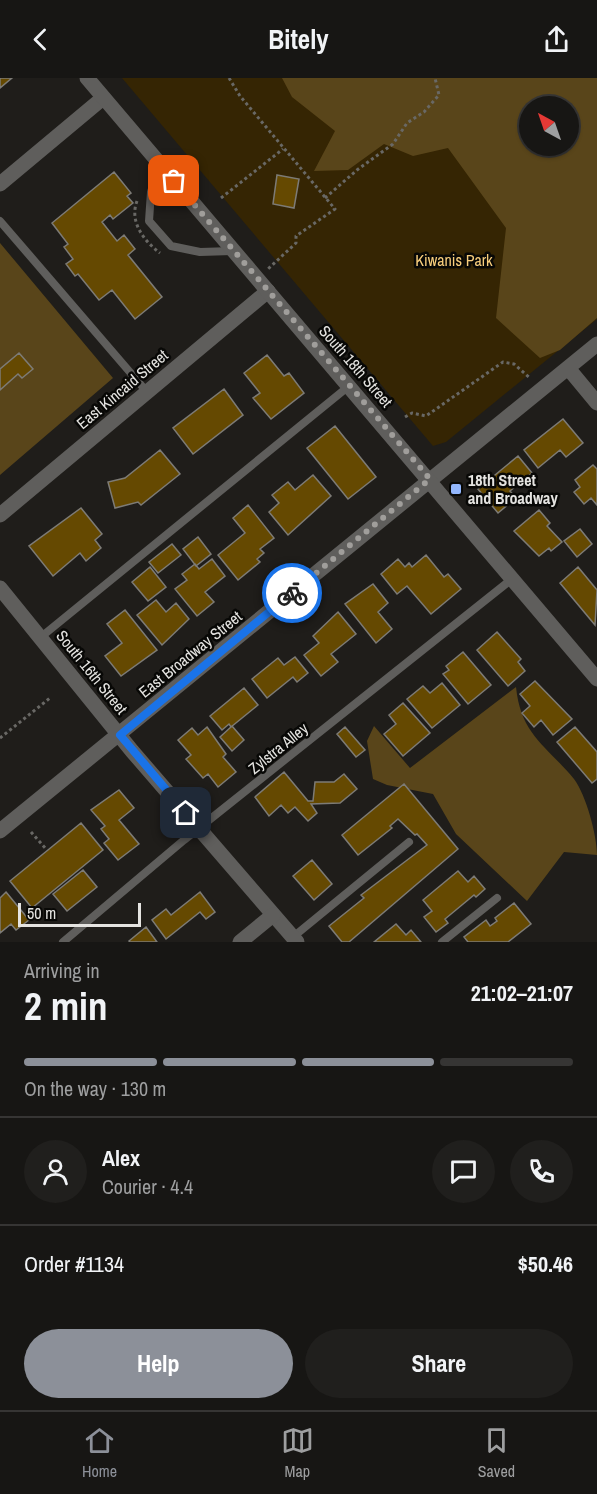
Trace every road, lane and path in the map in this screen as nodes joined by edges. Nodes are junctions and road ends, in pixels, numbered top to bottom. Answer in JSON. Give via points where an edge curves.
{"nodes":[{"id":1,"x":87,"y":78,"type":"edge"},
{"id":2,"x":229,"y":78,"type":"edge"},
{"id":3,"x":435,"y":78,"type":"edge"},
{"id":4,"x":103,"y":98,"type":"junction"},
{"id":5,"x":283,"y":148,"type":"junction"},
{"id":6,"x":159,"y":163,"type":"junction"},
{"id":7,"x":0,"y":184,"type":"edge"},
{"id":8,"x":221,"y":198,"type":"dead end"},
{"id":9,"x":325,"y":198,"type":"junction"},
{"id":10,"x":0,"y":221,"type":"edge"},
{"id":11,"x":234,"y":250,"type":"junction"},
{"id":12,"x":268,"y":268,"type":"dead end"},
{"id":13,"x":268,"y":291,"type":"junction"},
{"id":14,"x":597,"y":344,"type":"edge"},
{"id":15,"x":568,"y":368,"type":"junction"},
{"id":16,"x":530,"y":378,"type":"dead end"},
{"id":17,"x":349,"y":386,"type":"junction"},
{"id":18,"x":147,"y":392,"type":"junction"},
{"id":19,"x":597,"y":403,"type":"edge"},
{"id":20,"x":405,"y":417,"type":"dead end"},
{"id":21,"x":430,"y":479,"type":"junction"},
{"id":22,"x":0,"y":515,"type":"edge"},
{"id":23,"x":512,"y":579,"type":"junction"},
{"id":24,"x":0,"y":588,"type":"edge"},
{"id":25,"x":41,"y":637,"type":"junction"},
{"id":26,"x":597,"y":679,"type":"edge"},
{"id":27,"x":50,"y":698,"type":"dead end"},
{"id":28,"x":120,"y":735,"type":"junction"},
{"id":29,"x":0,"y":738,"type":"edge"},
{"id":30,"x":199,"y":829,"type":"junction"},
{"id":31,"x":0,"y":831,"type":"edge"},
{"id":32,"x":31,"y":831,"type":"dead end"},
{"id":33,"x":409,"y":842,"type":"dead end"},
{"id":34,"x":47,"y":850,"type":"dead end"},
{"id":35,"x":497,"y":898,"type":"dead end"},
{"id":36,"x":273,"y":915,"type":"junction"},
{"id":37,"x":295,"y":939,"type":"edge"},
{"id":38,"x":63,"y":942,"type":"edge"},
{"id":39,"x":240,"y":942,"type":"edge"},
{"id":40,"x":442,"y":942,"type":"edge"}],
"edges":[{"from":1,"to":4,"type":"street","name":"South 18th Street"},
{"from":2,"to":5,"type":"path"},
{"from":3,"to":9,"type":"path","via":[[439,95],[424,112],[407,123],[393,144]]},
{"from":4,"to":6,"type":"street","name":"South 18th Street"},
{"from":4,"to":7,"type":"street"},
{"from":5,"to":8,"type":"path"},
{"from":5,"to":9,"type":"path"},
{"from":6,"to":11,"type":"street","name":"South 18th Street"},
{"from":6,"to":11,"type":"lane","via":[[149,221],[171,246],[200,252]]},
{"from":9,"to":12,"type":"path","via":[[334,210],[300,232],[296,243]]},
{"from":10,"to":18,"type":"lane"},
{"from":11,"to":13,"type":"street","name":"South 18th Street"},
{"from":13,"to":17,"type":"street","name":"South 18th Street"},
{"from":13,"to":18,"type":"street","name":"East Kincaid Street"},
{"from":14,"to":15,"type":"street","name":"East Broadway Street"},
{"from":15,"to":19,"type":"street"},
{"from":15,"to":21,"type":"street","name":"East Broadway Street"},
{"from":16,"to":20,"type":"path","via":[[514,364],[503,362],[426,416],[412,413]]},
{"from":17,"to":21,"type":"street","name":"South 18th Street"},
{"from":17,"to":25,"type":"lane"},
{"from":18,"to":22,"type":"street","name":"East Kincaid Street"},
{"from":21,"to":23,"type":"street","name":"South 18th Street"},
{"from":21,"to":28,"type":"street","name":"East Broadway Street"},
{"from":23,"to":26,"type":"street","name":"South 18th Street"},
{"from":23,"to":30,"type":"lane","name":"Zylstra Alley"},
{"from":24,"to":25,"type":"street","name":"South 16th Street"},
{"from":25,"to":28,"type":"street","name":"South 16th Street"},
{"from":27,"to":29,"type":"path"},
{"from":28,"to":30,"type":"street","name":"South 16th Street"},
{"from":28,"to":31,"type":"street","name":"East Broadway Street"},
{"from":30,"to":36,"type":"street","name":"South 16th Street"},
{"from":30,"to":38,"type":"lane","name":"Zylstra Alley"},
{"from":32,"to":34,"type":"path"},
{"from":33,"to":37,"type":"lane"},
{"from":35,"to":40,"type":"lane"},
{"from":36,"to":37,"type":"street","name":"South 16th Street"},
{"from":36,"to":39,"type":"street"}]}
